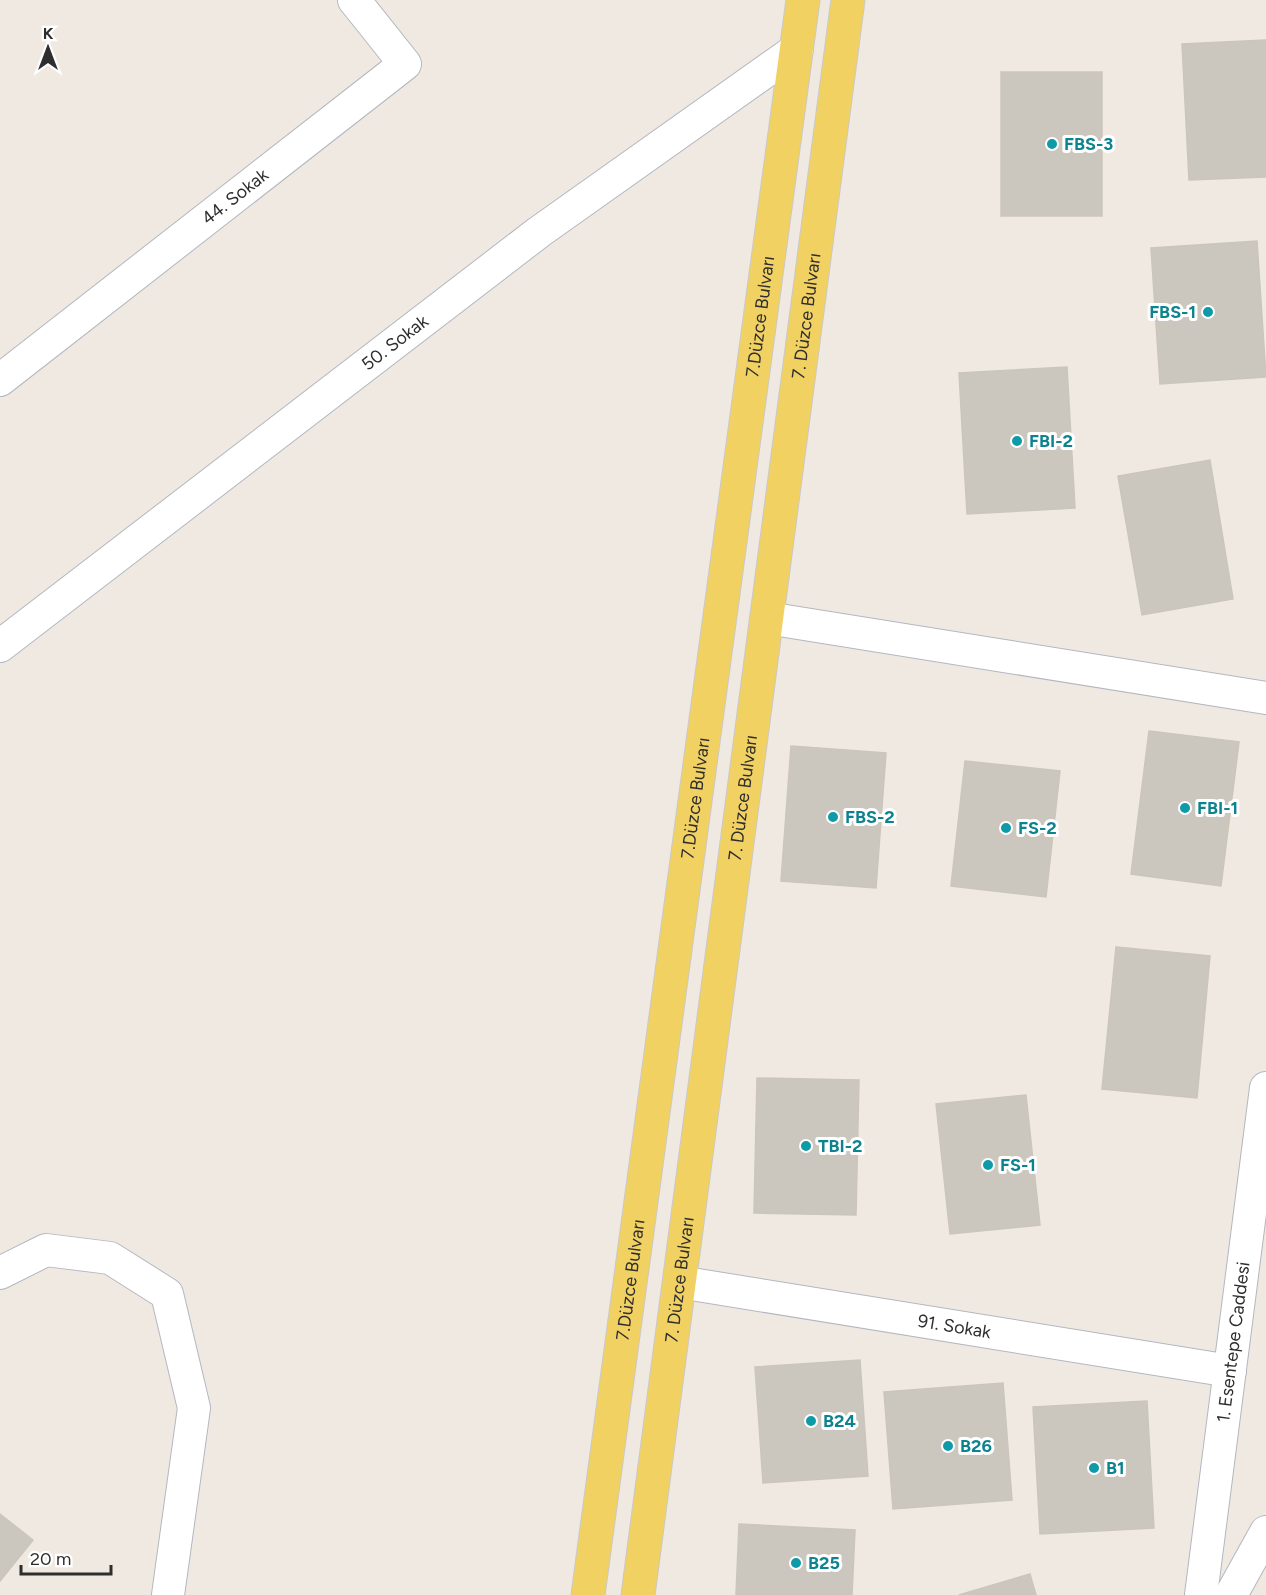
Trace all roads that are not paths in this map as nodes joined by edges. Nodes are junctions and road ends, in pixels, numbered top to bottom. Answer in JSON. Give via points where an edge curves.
{"nodes":[{"id":1,"x":354,"y":0,"type":"edge"},
{"id":2,"x":803,"y":0,"type":"edge"},
{"id":3,"x":848,"y":0,"type":"edge"},
{"id":4,"x":797,"y":49,"type":"junction"},
{"id":5,"x":0,"y":380,"type":"edge"},
{"id":6,"x":767,"y":618,"type":"junction"},
{"id":7,"x":0,"y":646,"type":"edge"},
{"id":8,"x":1266,"y":698,"type":"edge"},
{"id":9,"x":1266,"y":1088,"type":"edge"},
{"id":10,"x":0,"y":1273,"type":"edge"},
{"id":11,"x":679,"y":1282,"type":"junction"},
{"id":12,"x":1230,"y":1371,"type":"junction"},
{"id":13,"x":1266,"y":1532,"type":"edge"},
{"id":14,"x":168,"y":1595,"type":"edge"},
{"id":15,"x":588,"y":1595,"type":"edge"},
{"id":16,"x":638,"y":1595,"type":"edge"},
{"id":17,"x":1202,"y":1595,"type":"edge"},
{"id":18,"x":1231,"y":1595,"type":"edge"}],
"edges":[{"from":1,"to":5,"type":"street","name":"44. Sokak","via":[[405,64]]},
{"from":2,"to":4,"type":"main road","name":"7.Düzce Bulvarı"},
{"from":3,"to":6,"type":"main road","name":"7. Düzce Bulvarı"},
{"from":4,"to":7,"type":"street","name":"50. Sokak","via":[[539,232]]},
{"from":4,"to":15,"type":"main road","name":"7.Düzce Bulvarı"},
{"from":6,"to":8,"type":"street"},
{"from":6,"to":11,"type":"main road","name":"7. Düzce Bulvarı"},
{"from":9,"to":12,"type":"street","name":"1. Esentepe Caddesi"},
{"from":10,"to":14,"type":"street","via":[[46,1251],[110,1258],[167,1294],[194,1408]]},
{"from":11,"to":12,"type":"street","name":"91. Sokak"},
{"from":11,"to":16,"type":"main road","name":"7. Düzce Bulvarı"},
{"from":12,"to":17,"type":"street","name":"1. Esentepe Caddesi"},
{"from":13,"to":18,"type":"street"}]}
